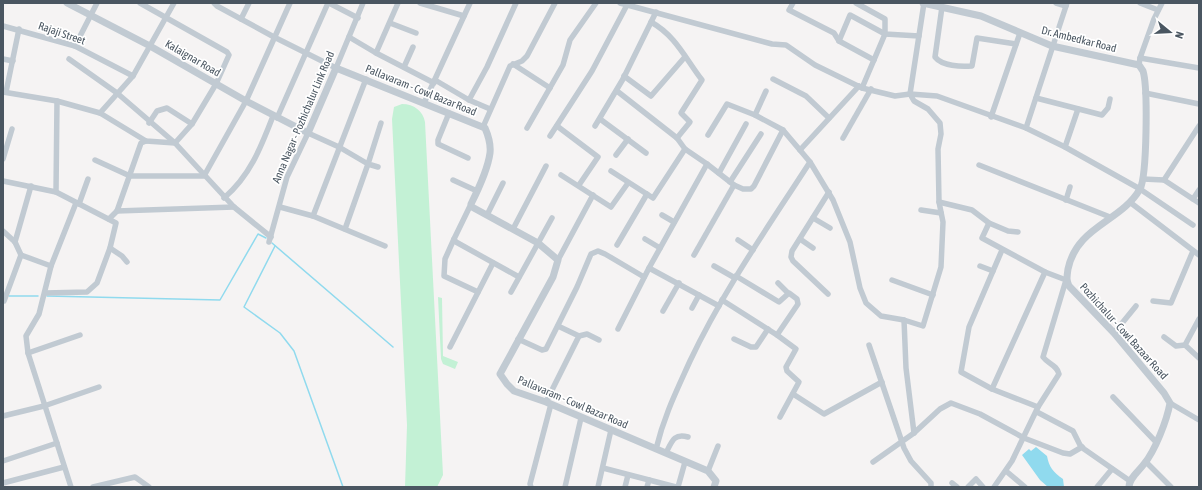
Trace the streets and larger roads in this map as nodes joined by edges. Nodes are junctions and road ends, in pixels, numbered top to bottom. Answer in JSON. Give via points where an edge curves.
{"nodes":[{"id":1,"x":67,"y":3,"type":"edge"},
{"id":2,"x":97,"y":3,"type":"edge"},
{"id":3,"x":140,"y":3,"type":"edge"},
{"id":4,"x":174,"y":3,"type":"edge"},
{"id":5,"x":214,"y":3,"type":"edge"},
{"id":6,"x":249,"y":3,"type":"edge"},
{"id":7,"x":290,"y":3,"type":"edge"},
{"id":8,"x":328,"y":3,"type":"edge"},
{"id":9,"x":363,"y":3,"type":"edge"},
{"id":10,"x":398,"y":3,"type":"edge"},
{"id":11,"x":420,"y":3,"type":"edge"},
{"id":12,"x":470,"y":3,"type":"edge"},
{"id":13,"x":516,"y":3,"type":"edge"},
{"id":14,"x":555,"y":3,"type":"edge"},
{"id":15,"x":596,"y":3,"type":"edge"},
{"id":16,"x":620,"y":3,"type":"edge"},
{"id":17,"x":792,"y":3,"type":"edge"},
{"id":18,"x":856,"y":3,"type":"edge"},
{"id":19,"x":924,"y":3,"type":"edge"},
{"id":20,"x":1056,"y":3,"type":"edge"},
{"id":21,"x":1140,"y":3,"type":"edge"},
{"id":22,"x":1162,"y":3,"type":"edge"},
{"id":23,"x":429,"y":4,"type":"edge"},
{"id":24,"x":627,"y":5,"type":"junction"},
{"id":25,"x":1066,"y":5,"type":"edge"},
{"id":26,"x":643,"y":6,"type":"edge"},
{"id":27,"x":942,"y":8,"type":"junction"},
{"id":28,"x":1158,"y":10,"type":"junction"},
{"id":29,"x":656,"y":12,"type":"junction"},
{"id":30,"x":90,"y":16,"type":"junction"},
{"id":31,"x":464,"y":16,"type":"junction"},
{"id":32,"x":166,"y":17,"type":"junction"},
{"id":33,"x":358,"y":18,"type":"junction"},
{"id":34,"x":241,"y":19,"type":"junction"},
{"id":35,"x":651,"y":22,"type":"junction"},
{"id":36,"x":390,"y":23,"type":"junction"},
{"id":37,"x":3,"y":26,"type":"edge"},
{"id":38,"x":20,"y":30,"type":"junction"},
{"id":39,"x":416,"y":33,"type":"dead end"},
{"id":40,"x":1020,"y":33,"type":"junction"},
{"id":41,"x":885,"y":34,"type":"junction"},
{"id":42,"x":919,"y":36,"type":"junction"},
{"id":43,"x":274,"y":37,"type":"junction"},
{"id":44,"x":349,"y":37,"type":"junction"},
{"id":45,"x":839,"y":42,"type":"junction"},
{"id":46,"x":1016,"y":44,"type":"junction"},
{"id":47,"x":75,"y":46,"type":"junction"},
{"id":48,"x":150,"y":46,"type":"junction"},
{"id":49,"x":1052,"y":46,"type":"junction"},
{"id":50,"x":413,"y":47,"type":"dead end"},
{"id":51,"x":305,"y":51,"type":"junction"},
{"id":52,"x":376,"y":53,"type":"junction"},
{"id":53,"x":3,"y":58,"type":"edge"},
{"id":54,"x":684,"y":58,"type":"junction"},
{"id":55,"x":69,"y":59,"type":"dead end"},
{"id":56,"x":874,"y":60,"type":"junction"},
{"id":57,"x":13,"y":61,"type":"junction"},
{"id":58,"x":1139,"y":62,"type":"junction"},
{"id":59,"x":513,"y":64,"type":"junction"},
{"id":60,"x":404,"y":67,"type":"junction"},
{"id":61,"x":336,"y":68,"type":"junction"},
{"id":62,"x":1199,"y":68,"type":"edge"},
{"id":63,"x":133,"y":76,"type":"junction"},
{"id":64,"x":624,"y":76,"type":"junction"},
{"id":65,"x":773,"y":79,"type":"dead end"},
{"id":66,"x":366,"y":80,"type":"junction"},
{"id":67,"x":434,"y":81,"type":"junction"},
{"id":68,"x":216,"y":84,"type":"junction"},
{"id":69,"x":860,"y":87,"type":"junction"},
{"id":70,"x":550,"y":88,"type":"junction"},
{"id":71,"x":872,"y":89,"type":"junction"},
{"id":72,"x":617,"y":91,"type":"junction"},
{"id":73,"x":766,"y":91,"type":"dead end"},
{"id":74,"x":5,"y":92,"type":"edge"},
{"id":75,"x":117,"y":93,"type":"junction"},
{"id":76,"x":1145,"y":93,"type":"junction"},
{"id":77,"x":910,"y":94,"type":"junction"},
{"id":78,"x":1036,"y":98,"type":"junction"},
{"id":79,"x":469,"y":100,"type":"junction"},
{"id":80,"x":1110,"y":100,"type":"dead end"},
{"id":81,"x":57,"y":101,"type":"junction"},
{"id":82,"x":246,"y":102,"type":"junction"},
{"id":83,"x":424,"y":103,"type":"junction"},
{"id":84,"x":1199,"y":104,"type":"edge"},
{"id":85,"x":490,"y":109,"type":"junction"},
{"id":86,"x":1078,"y":109,"type":"junction"},
{"id":87,"x":100,"y":113,"type":"junction"},
{"id":88,"x":449,"y":113,"type":"junction"},
{"id":89,"x":756,"y":115,"type":"junction"},
{"id":90,"x":275,"y":117,"type":"junction"},
{"id":91,"x":991,"y":117,"type":"junction"},
{"id":92,"x":829,"y":118,"type":"junction"},
{"id":93,"x":600,"y":119,"type":"junction"},
{"id":94,"x":149,"y":123,"type":"junction"},
{"id":95,"x":381,"y":123,"type":"dead end"},
{"id":96,"x":192,"y":124,"type":"junction"},
{"id":97,"x":746,"y":124,"type":"dead end"},
{"id":98,"x":557,"y":126,"type":"junction"},
{"id":99,"x":595,"y":126,"type":"dead end"},
{"id":100,"x":1199,"y":126,"type":"edge"},
{"id":101,"x":483,"y":127,"type":"junction"},
{"id":102,"x":527,"y":128,"type":"dead end"},
{"id":103,"x":1026,"y":128,"type":"junction"},
{"id":104,"x":12,"y":129,"type":"dead end"},
{"id":105,"x":783,"y":130,"type":"junction"},
{"id":106,"x":308,"y":133,"type":"junction"},
{"id":107,"x":761,"y":134,"type":"dead end"},
{"id":108,"x":708,"y":135,"type":"dead end"},
{"id":109,"x":550,"y":136,"type":"dead end"},
{"id":110,"x":677,"y":138,"type":"junction"},
{"id":111,"x":843,"y":138,"type":"dead end"},
{"id":112,"x":628,"y":139,"type":"junction"},
{"id":113,"x":6,"y":140,"type":"edge"},
{"id":114,"x":146,"y":141,"type":"junction"},
{"id":115,"x":175,"y":143,"type":"junction"},
{"id":116,"x":339,"y":147,"type":"junction"},
{"id":117,"x":1065,"y":147,"type":"junction"},
{"id":118,"x":685,"y":149,"type":"junction"},
{"id":119,"x":800,"y":150,"type":"junction"},
{"id":120,"x":646,"y":153,"type":"dead end"},
{"id":121,"x":616,"y":155,"type":"dead end"},
{"id":122,"x":468,"y":158,"type":"dead end"},
{"id":123,"x":3,"y":159,"type":"edge"},
{"id":124,"x":95,"y":160,"type":"dead end"},
{"id":125,"x":810,"y":162,"type":"junction"},
{"id":126,"x":368,"y":164,"type":"junction"},
{"id":127,"x":708,"y":164,"type":"junction"},
{"id":128,"x":979,"y":165,"type":"dead end"},
{"id":129,"x":546,"y":166,"type":"dead end"},
{"id":130,"x":378,"y":167,"type":"dead end"},
{"id":131,"x":611,"y":172,"type":"dead end"},
{"id":132,"x":720,"y":173,"type":"junction"},
{"id":133,"x":561,"y":175,"type":"dead end"},
{"id":134,"x":130,"y":176,"type":"junction"},
{"id":135,"x":204,"y":176,"type":"junction"},
{"id":136,"x":88,"y":178,"type":"dead end"},
{"id":137,"x":1143,"y":179,"type":"junction"},
{"id":138,"x":453,"y":180,"type":"dead end"},
{"id":139,"x":1164,"y":180,"type":"junction"},
{"id":140,"x":3,"y":181,"type":"edge"},
{"id":141,"x":503,"y":183,"type":"dead end"},
{"id":142,"x":628,"y":183,"type":"junction"},
{"id":143,"x":732,"y":184,"type":"junction"},
{"id":144,"x":579,"y":185,"type":"junction"},
{"id":145,"x":31,"y":186,"type":"junction"},
{"id":146,"x":1070,"y":187,"type":"dead end"},
{"id":147,"x":1140,"y":189,"type":"junction"},
{"id":148,"x":1199,"y":190,"type":"edge"},
{"id":149,"x":478,"y":191,"type":"junction"},
{"id":150,"x":56,"y":192,"type":"junction"},
{"id":151,"x":829,"y":192,"type":"junction"},
{"id":152,"x":647,"y":194,"type":"junction"},
{"id":153,"x":593,"y":195,"type":"junction"},
{"id":154,"x":224,"y":198,"type":"junction"},
{"id":155,"x":1066,"y":200,"type":"junction"},
{"id":156,"x":1196,"y":201,"type":"edge"},
{"id":157,"x":939,"y":202,"type":"junction"},
{"id":158,"x":78,"y":203,"type":"junction"},
{"id":159,"x":1131,"y":203,"type":"junction"},
{"id":160,"x":471,"y":204,"type":"junction"},
{"id":161,"x":280,"y":207,"type":"junction"},
{"id":162,"x":234,"y":208,"type":"junction"},
{"id":163,"x":920,"y":210,"type":"dead end"},
{"id":164,"x":117,"y":211,"type":"junction"},
{"id":165,"x":941,"y":213,"type":"junction"},
{"id":166,"x":487,"y":215,"type":"junction"},
{"id":167,"x":662,"y":215,"type":"dead end"},
{"id":168,"x":313,"y":216,"type":"junction"},
{"id":169,"x":1110,"y":217,"type":"junction"},
{"id":170,"x":552,"y":218,"type":"dead end"},
{"id":171,"x":813,"y":218,"type":"junction"},
{"id":172,"x":109,"y":219,"type":"junction"},
{"id":173,"x":674,"y":222,"type":"junction"},
{"id":174,"x":988,"y":223,"type":"junction"},
{"id":175,"x":1193,"y":225,"type":"dead end"},
{"id":176,"x":830,"y":228,"type":"dead end"},
{"id":177,"x":513,"y":229,"type":"junction"},
{"id":178,"x":345,"y":230,"type":"junction"},
{"id":179,"x":3,"y":231,"type":"edge"},
{"id":180,"x":1018,"y":232,"type":"dead end"},
{"id":181,"x":645,"y":239,"type":"dead end"},
{"id":182,"x":800,"y":239,"type":"junction"},
{"id":183,"x":454,"y":240,"type":"junction"},
{"id":184,"x":738,"y":240,"type":"dead end"},
{"id":185,"x":15,"y":242,"type":"junction"},
{"id":186,"x":538,"y":244,"type":"junction"},
{"id":187,"x":616,"y":245,"type":"dead end"},
{"id":188,"x":385,"y":246,"type":"dead end"},
{"id":189,"x":110,"y":248,"type":"junction"},
{"id":190,"x":660,"y":248,"type":"junction"},
{"id":191,"x":813,"y":248,"type":"dead end"},
{"id":192,"x":753,"y":250,"type":"junction"},
{"id":193,"x":1002,"y":250,"type":"junction"},
{"id":194,"x":1193,"y":250,"type":"junction"},
{"id":195,"x":694,"y":254,"type":"dead end"},
{"id":196,"x":21,"y":255,"type":"junction"},
{"id":197,"x":1199,"y":255,"type":"edge"},
{"id":198,"x":558,"y":260,"type":"junction"},
{"id":199,"x":127,"y":262,"type":"dead end"},
{"id":200,"x":492,"y":263,"type":"junction"},
{"id":201,"x":50,"y":266,"type":"junction"},
{"id":202,"x":714,"y":266,"type":"dead end"},
{"id":203,"x":980,"y":266,"type":"dead end"},
{"id":204,"x":649,"y":268,"type":"junction"},
{"id":205,"x":993,"y":272,"type":"junction"},
{"id":206,"x":1045,"y":272,"type":"junction"},
{"id":207,"x":519,"y":277,"type":"junction"},
{"id":208,"x":644,"y":277,"type":"junction"},
{"id":209,"x":736,"y":277,"type":"junction"},
{"id":210,"x":892,"y":280,"type":"dead end"},
{"id":211,"x":1066,"y":280,"type":"junction"},
{"id":212,"x":679,"y":283,"type":"junction"},
{"id":213,"x":778,"y":283,"type":"dead end"},
{"id":214,"x":45,"y":292,"type":"junction"},
{"id":215,"x":478,"y":292,"type":"junction"},
{"id":216,"x":511,"y":292,"type":"dead end"},
{"id":217,"x":788,"y":293,"type":"junction"},
{"id":218,"x":828,"y":294,"type":"dead end"},
{"id":219,"x":699,"y":295,"type":"junction"},
{"id":220,"x":933,"y":296,"type":"junction"},
{"id":221,"x":722,"y":300,"type":"junction"},
{"id":222,"x":4,"y":301,"type":"dead end"},
{"id":223,"x":1153,"y":301,"type":"dead end"},
{"id":224,"x":719,"y":306,"type":"junction"},
{"id":225,"x":1136,"y":306,"type":"dead end"},
{"id":226,"x":692,"y":308,"type":"dead end"},
{"id":227,"x":663,"y":311,"type":"dead end"},
{"id":228,"x":1199,"y":319,"type":"edge"},
{"id":229,"x":904,"y":320,"type":"junction"},
{"id":230,"x":558,"y":326,"type":"junction"},
{"id":231,"x":618,"y":329,"type":"dead end"},
{"id":232,"x":768,"y":329,"type":"junction"},
{"id":233,"x":1114,"y":333,"type":"junction"},
{"id":234,"x":80,"y":335,"type":"dead end"},
{"id":235,"x":777,"y":335,"type":"junction"},
{"id":236,"x":579,"y":336,"type":"junction"},
{"id":237,"x":1164,"y":337,"type":"dead end"},
{"id":238,"x":518,"y":338,"type":"junction"},
{"id":239,"x":734,"y":338,"type":"dead end"},
{"id":240,"x":599,"y":340,"type":"dead end"},
{"id":241,"x":869,"y":345,"type":"dead end"},
{"id":242,"x":1185,"y":345,"type":"junction"},
{"id":243,"x":450,"y":347,"type":"dead end"},
{"id":244,"x":28,"y":353,"type":"junction"},
{"id":245,"x":1199,"y":358,"type":"edge"},
{"id":246,"x":882,"y":382,"type":"junction"},
{"id":247,"x":99,"y":387,"type":"dead end"},
{"id":248,"x":992,"y":389,"type":"junction"},
{"id":249,"x":793,"y":394,"type":"junction"},
{"id":250,"x":1113,"y":397,"type":"dead end"},
{"id":251,"x":548,"y":403,"type":"junction"},
{"id":252,"x":1170,"y":403,"type":"junction"},
{"id":253,"x":44,"y":406,"type":"junction"},
{"id":254,"x":1038,"y":410,"type":"junction"},
{"id":255,"x":3,"y":416,"type":"edge"},
{"id":256,"x":780,"y":417,"type":"dead end"},
{"id":257,"x":1198,"y":417,"type":"edge"},
{"id":258,"x":581,"y":418,"type":"junction"},
{"id":259,"x":611,"y":430,"type":"junction"},
{"id":260,"x":914,"y":433,"type":"junction"},
{"id":261,"x":688,"y":437,"type":"dead end"},
{"id":262,"x":1024,"y":438,"type":"junction"},
{"id":263,"x":903,"y":440,"type":"junction"},
{"id":264,"x":1156,"y":442,"type":"junction"},
{"id":265,"x":57,"y":444,"type":"junction"},
{"id":266,"x":718,"y":446,"type":"dead end"},
{"id":267,"x":1082,"y":447,"type":"junction"},
{"id":268,"x":656,"y":449,"type":"junction"},
{"id":269,"x":666,"y":453,"type":"junction"},
{"id":270,"x":3,"y":461,"type":"edge"},
{"id":271,"x":685,"y":462,"type":"junction"},
{"id":272,"x":873,"y":462,"type":"dead end"},
{"id":273,"x":1146,"y":462,"type":"junction"},
{"id":274,"x":64,"y":467,"type":"junction"},
{"id":275,"x":603,"y":468,"type":"junction"},
{"id":276,"x":1112,"y":468,"type":"junction"},
{"id":277,"x":708,"y":471,"type":"junction"},
{"id":278,"x":1006,"y":472,"type":"junction"},
{"id":279,"x":628,"y":475,"type":"junction"},
{"id":280,"x":649,"y":480,"type":"junction"},
{"id":281,"x":3,"y":483,"type":"edge"},
{"id":282,"x":1128,"y":485,"type":"edge"},
{"id":283,"x":71,"y":487,"type":"edge"},
{"id":284,"x":93,"y":487,"type":"edge"},
{"id":285,"x":149,"y":487,"type":"edge"},
{"id":286,"x":531,"y":487,"type":"edge"},
{"id":287,"x":565,"y":487,"type":"edge"},
{"id":288,"x":598,"y":487,"type":"edge"},
{"id":289,"x":625,"y":487,"type":"edge"},
{"id":290,"x":647,"y":487,"type":"edge"},
{"id":291,"x":677,"y":487,"type":"edge"},
{"id":292,"x":714,"y":487,"type":"edge"},
{"id":293,"x":931,"y":487,"type":"edge"},
{"id":294,"x":968,"y":487,"type":"edge"},
{"id":295,"x":983,"y":487,"type":"edge"},
{"id":296,"x":994,"y":487,"type":"edge"},
{"id":297,"x":1025,"y":487,"type":"edge"},
{"id":298,"x":1097,"y":487,"type":"edge"},
{"id":299,"x":1171,"y":487,"type":"edge"}],
"edges":[{"from":1,"to":30,"type":"street","name":"Kalaignar Road"},
{"from":2,"to":30,"type":"street"},
{"from":3,"to":32,"type":"street"},
{"from":4,"to":32,"type":"street"},
{"from":5,"to":34,"type":"street"},
{"from":6,"to":34,"type":"street"},
{"from":7,"to":43,"type":"street"},
{"from":8,"to":33,"type":"street"},
{"from":8,"to":51,"type":"street"},
{"from":9,"to":33,"type":"street","name":"Anna Nagar - Pozhichalur Link Road"},
{"from":10,"to":36,"type":"street"},
{"from":11,"to":23,"type":"street"},
{"from":12,"to":31,"type":"street"},
{"from":13,"to":79,"type":"street"},
{"from":14,"to":59,"type":"street","via":[[527,56]]},
{"from":15,"to":70,"type":"street","via":[[570,40],[563,65]]},
{"from":16,"to":24,"type":"street"},
{"from":17,"to":45,"type":"street","via":[[789,10],[834,32]]},
{"from":18,"to":41,"type":"street","via":[[885,19]]},
{"from":19,"to":27,"type":"street","name":"Dr. Ambedkar Road"},
{"from":19,"to":42,"type":"street"},
{"from":20,"to":25,"type":"street"},
{"from":21,"to":28,"type":"street"},
{"from":22,"to":28,"type":"street"},
{"from":23,"to":31,"type":"street"},
{"from":24,"to":26,"type":"street"},
{"from":24,"to":98,"type":"street","via":[[592,71]]},
{"from":25,"to":49,"type":"street"},
{"from":26,"to":29,"type":"street"},
{"from":27,"to":40,"type":"street","name":"Dr. Ambedkar Road","via":[[981,16]]},
{"from":27,"to":46,"type":"street","via":[[934,57],[938,61],[962,67],[972,66],[977,38]]},
{"from":28,"to":58,"type":"street"},
{"from":29,"to":35,"type":"street"},
{"from":29,"to":69,"type":"street","via":[[772,44],[786,45],[815,65]]},
{"from":30,"to":47,"type":"street"},
{"from":30,"to":48,"type":"street","name":"Kalaignar Road"},
{"from":31,"to":67,"type":"street"},
{"from":32,"to":48,"type":"street"},
{"from":32,"to":68,"type":"street","via":[[227,52],[228,59]]},
{"from":33,"to":44,"type":"street","name":"Anna Nagar - Pozhichalur Link Road"},
{"from":34,"to":43,"type":"street"},
{"from":35,"to":54,"type":"street","via":[[668,34]]},
{"from":35,"to":64,"type":"street"},
{"from":36,"to":39,"type":"street"},
{"from":36,"to":52,"type":"street"},
{"from":37,"to":38,"type":"street","name":"Rajaji Street"},
{"from":38,"to":47,"type":"street","name":"Rajaji Street"},
{"from":38,"to":57,"type":"street"},
{"from":40,"to":46,"type":"street"},
{"from":40,"to":49,"type":"street","name":"Dr. Ambedkar Road"},
{"from":41,"to":42,"type":"street"},
{"from":41,"to":45,"type":"street","via":[[850,15]]},
{"from":41,"to":56,"type":"street"},
{"from":42,"to":77,"type":"street"},
{"from":43,"to":51,"type":"street"},
{"from":43,"to":82,"type":"street"},
{"from":44,"to":52,"type":"street"},
{"from":44,"to":61,"type":"street","name":"Anna Nagar - Pozhichalur Link Road"},
{"from":45,"to":56,"type":"street"},
{"from":46,"to":91,"type":"street"},
{"from":47,"to":63,"type":"street","name":"Rajaji Street"},
{"from":48,"to":63,"type":"street"},
{"from":48,"to":68,"type":"street","name":"Kalaignar Road"},
{"from":49,"to":58,"type":"street","name":"Dr. Ambedkar Road"},
{"from":49,"to":78,"type":"street"},
{"from":50,"to":60,"type":"street"},
{"from":51,"to":61,"type":"street"},
{"from":51,"to":90,"type":"street"},
{"from":52,"to":60,"type":"street"},
{"from":53,"to":57,"type":"street"},
{"from":54,"to":64,"type":"street","via":[[651,96]]},
{"from":54,"to":110,"type":"street","via":[[702,80],[681,114],[690,122]]},
{"from":55,"to":75,"type":"street"},
{"from":56,"to":69,"type":"street"},
{"from":57,"to":74,"type":"street"},
{"from":58,"to":62,"type":"street"},
{"from":58,"to":76,"type":"street","name":"Pozhichalur - Cowl Bazaar Road","via":[[1145,75]]},
{"from":59,"to":70,"type":"street"},
{"from":59,"to":85,"type":"street"},
{"from":60,"to":67,"type":"street"},
{"from":61,"to":66,"type":"street","name":"Pallavaram - Cowl Bazar Road"},
{"from":61,"to":106,"type":"street","name":"Anna Nagar - Pozhichalur Link Road"},
{"from":63,"to":75,"type":"street"},
{"from":64,"to":72,"type":"street"},
{"from":65,"to":92,"type":"street","via":[[806,96]]},
{"from":66,"to":83,"type":"street","name":"Pallavaram - Cowl Bazar Road"},
{"from":66,"to":116,"type":"street"},
{"from":67,"to":79,"type":"street"},
{"from":67,"to":83,"type":"street"},
{"from":68,"to":82,"type":"street","name":"Kalaignar Road"},
{"from":68,"to":96,"type":"street"},
{"from":69,"to":71,"type":"street"},
{"from":69,"to":92,"type":"street"},
{"from":70,"to":102,"type":"street"},
{"from":71,"to":77,"type":"street","via":[[895,96]]},
{"from":71,"to":111,"type":"street"},
{"from":72,"to":93,"type":"street"},
{"from":72,"to":110,"type":"street"},
{"from":73,"to":89,"type":"street"},
{"from":74,"to":81,"type":"street"},
{"from":75,"to":87,"type":"street"},
{"from":75,"to":94,"type":"street"},
{"from":76,"to":84,"type":"street"},
{"from":76,"to":137,"type":"street","name":"Pozhichalur - Cowl Bazaar Road"},
{"from":77,"to":91,"type":"street","via":[[938,96]]},
{"from":77,"to":157,"type":"street","via":[[914,101],[928,109],[940,123]]},
{"from":78,"to":86,"type":"street"},
{"from":78,"to":103,"type":"street"},
{"from":79,"to":85,"type":"street"},
{"from":80,"to":86,"type":"street","via":[[1102,115]]},
{"from":81,"to":87,"type":"street"},
{"from":81,"to":150,"type":"street"},
{"from":82,"to":90,"type":"street","name":"Kalaignar Road"},
{"from":82,"to":135,"type":"street"},
{"from":83,"to":88,"type":"street","name":"Pallavaram - Cowl Bazar Road"},
{"from":85,"to":101,"type":"street"},
{"from":86,"to":117,"type":"street"},
{"from":87,"to":114,"type":"street"},
{"from":88,"to":101,"type":"street","name":"Pallavaram - Cowl Bazar Road"},
{"from":88,"to":122,"type":"street","via":[[438,144]]},
{"from":89,"to":105,"type":"street"},
{"from":89,"to":108,"type":"street","via":[[727,104]]},
{"from":90,"to":106,"type":"street","name":"Kalaignar Road"},
{"from":90,"to":154,"type":"street","via":[[247,173],[236,188]]},
{"from":91,"to":103,"type":"street"},
{"from":92,"to":119,"type":"street"},
{"from":93,"to":99,"type":"street"},
{"from":93,"to":112,"type":"street"},
{"from":94,"to":96,"type":"street","via":[[157,111],[167,108]]},
{"from":94,"to":115,"type":"street"},
{"from":95,"to":126,"type":"street"},
{"from":96,"to":115,"type":"street"},
{"from":97,"to":132,"type":"street"},
{"from":98,"to":109,"type":"street"},
{"from":98,"to":144,"type":"street","via":[[598,157]]},
{"from":100,"to":139,"type":"street"},
{"from":101,"to":149,"type":"street","name":"Pallavaram - Cowl Bazar Road","via":[[488,137],[490,153]]},
{"from":103,"to":117,"type":"street"},
{"from":104,"to":113,"type":"street"},
{"from":105,"to":119,"type":"street"},
{"from":105,"to":143,"type":"street","via":[[754,186],[751,189],[742,189]]},
{"from":106,"to":116,"type":"street"},
{"from":106,"to":161,"type":"street","name":"Anna Nagar - Pozhichalur Link Road","via":[[288,177]]},
{"from":107,"to":143,"type":"street"},
{"from":110,"to":118,"type":"street"},
{"from":112,"to":120,"type":"street"},
{"from":112,"to":121,"type":"street"},
{"from":113,"to":123,"type":"street"},
{"from":114,"to":115,"type":"street"},
{"from":114,"to":134,"type":"street","via":[[141,142]]},
{"from":115,"to":135,"type":"street"},
{"from":116,"to":126,"type":"street"},
{"from":116,"to":168,"type":"street"},
{"from":117,"to":147,"type":"street"},
{"from":118,"to":127,"type":"street"},
{"from":118,"to":152,"type":"street","via":[[653,198]]},
{"from":119,"to":125,"type":"street"},
{"from":124,"to":134,"type":"street"},
{"from":125,"to":151,"type":"street"},
{"from":125,"to":192,"type":"street"},
{"from":126,"to":130,"type":"street"},
{"from":126,"to":178,"type":"street"},
{"from":127,"to":132,"type":"street"},
{"from":127,"to":173,"type":"street"},
{"from":128,"to":155,"type":"street"},
{"from":129,"to":177,"type":"street"},
{"from":131,"to":142,"type":"street"},
{"from":132,"to":143,"type":"street"},
{"from":133,"to":144,"type":"street"},
{"from":134,"to":135,"type":"street"},
{"from":134,"to":164,"type":"street"},
{"from":135,"to":154,"type":"street"},
{"from":136,"to":158,"type":"street"},
{"from":137,"to":139,"type":"street"},
{"from":137,"to":147,"type":"street","name":"Pozhichalur - Cowl Bazaar Road"},
{"from":138,"to":149,"type":"street"},
{"from":139,"to":156,"type":"street"},
{"from":140,"to":145,"type":"street"},
{"from":141,"to":166,"type":"street"},
{"from":142,"to":152,"type":"street"},
{"from":142,"to":153,"type":"street","via":[[611,207]]},
{"from":143,"to":195,"type":"street"},
{"from":144,"to":153,"type":"street"},
{"from":145,"to":150,"type":"street"},
{"from":145,"to":185,"type":"street"},
{"from":146,"to":155,"type":"street"},
{"from":147,"to":159,"type":"street","name":"Pozhichalur - Cowl Bazaar Road"},
{"from":147,"to":175,"type":"street"},
{"from":148,"to":156,"type":"street"},
{"from":149,"to":160,"type":"street","name":"Pallavaram - Cowl Bazar Road"},
{"from":150,"to":158,"type":"street"},
{"from":151,"to":171,"type":"street"},
{"from":151,"to":229,"type":"street","via":[[850,242],[866,303],[881,316]]},
{"from":152,"to":187,"type":"street"},
{"from":153,"to":198,"type":"street"},
{"from":154,"to":162,"type":"street"},
{"from":155,"to":169,"type":"street"},
{"from":157,"to":165,"type":"street"},
{"from":157,"to":174,"type":"street","via":[[972,210]]},
{"from":158,"to":172,"type":"street"},
{"from":158,"to":201,"type":"street"},
{"from":159,"to":169,"type":"street","name":"Pozhichalur - Cowl Bazaar Road"},
{"from":159,"to":194,"type":"street"},
{"from":160,"to":166,"type":"street","via":[[474,209]]},
{"from":160,"to":183,"type":"street"},
{"from":161,"to":162,"type":"street","name":"Anna Nagar - Pozhichalur Link Road","via":[[270,240]]},
{"from":161,"to":168,"type":"street"},
{"from":162,"to":164,"type":"street"},
{"from":163,"to":165,"type":"street"},
{"from":164,"to":172,"type":"street"},
{"from":165,"to":220,"type":"street","via":[[941,267]]},
{"from":166,"to":177,"type":"street"},
{"from":167,"to":173,"type":"street"},
{"from":168,"to":178,"type":"street"},
{"from":169,"to":211,"type":"street","name":"Pozhichalur - Cowl Bazaar Road","via":[[1088,234],[1077,247]]},
{"from":170,"to":186,"type":"street"},
{"from":171,"to":176,"type":"street"},
{"from":171,"to":182,"type":"street"},
{"from":172,"to":189,"type":"street","via":[[116,224]]},
{"from":173,"to":190,"type":"street"},
{"from":174,"to":180,"type":"street"},
{"from":174,"to":193,"type":"street","via":[[982,238]]},
{"from":177,"to":186,"type":"street"},
{"from":178,"to":188,"type":"street"},
{"from":179,"to":185,"type":"street"},
{"from":181,"to":190,"type":"street"},
{"from":182,"to":191,"type":"street"},
{"from":182,"to":218,"type":"street","via":[[792,251],[793,261]]},
{"from":183,"to":200,"type":"street"},
{"from":183,"to":215,"type":"street","via":[[445,259],[444,276]]},
{"from":184,"to":192,"type":"street"},
{"from":185,"to":196,"type":"street"},
{"from":186,"to":198,"type":"street"},
{"from":186,"to":207,"type":"street"},
{"from":189,"to":199,"type":"street"},
{"from":189,"to":214,"type":"street","via":[[97,283],[87,292]]},
{"from":190,"to":204,"type":"street"},
{"from":192,"to":209,"type":"street"},
{"from":193,"to":205,"type":"street"},
{"from":193,"to":206,"type":"street"},
{"from":194,"to":197,"type":"street"},
{"from":194,"to":223,"type":"street","via":[[1171,303]]},
{"from":196,"to":201,"type":"street"},
{"from":196,"to":222,"type":"street"},
{"from":198,"to":238,"type":"street","name":"Pallavaram - Cowl Bazar Road","via":[[553,277]]},
{"from":200,"to":207,"type":"street"},
{"from":200,"to":215,"type":"street"},
{"from":201,"to":214,"type":"street"},
{"from":202,"to":209,"type":"street"},
{"from":203,"to":205,"type":"street"},
{"from":204,"to":208,"type":"street"},
{"from":204,"to":212,"type":"street"},
{"from":205,"to":248,"type":"street","via":[[969,327],[961,372]]},
{"from":206,"to":211,"type":"street"},
{"from":206,"to":248,"type":"street"},
{"from":207,"to":216,"type":"street"},
{"from":208,"to":230,"type":"street","via":[[605,254],[598,251],[591,254]]},
{"from":208,"to":231,"type":"street"},
{"from":209,"to":217,"type":"street","via":[[779,302]]},
{"from":209,"to":221,"type":"street"},
{"from":210,"to":220,"type":"street"},
{"from":211,"to":233,"type":"street","name":"Pozhichalur - Cowl Bazaar Road"},
{"from":211,"to":254,"type":"street","via":[[1043,352],[1046,362],[1056,368],[1059,374]]},
{"from":212,"to":219,"type":"street"},
{"from":212,"to":227,"type":"street"},
{"from":213,"to":217,"type":"street"},
{"from":214,"to":244,"type":"street","via":[[39,314],[26,336]]},
{"from":215,"to":243,"type":"street"},
{"from":217,"to":235,"type":"street","via":[[798,303]]},
{"from":219,"to":224,"type":"street"},
{"from":219,"to":226,"type":"street"},
{"from":220,"to":229,"type":"street","via":[[922,326]]},
{"from":221,"to":224,"type":"street"},
{"from":221,"to":232,"type":"street"},
{"from":224,"to":268,"type":"street","via":[[703,333],[667,409]]},
{"from":225,"to":233,"type":"street"},
{"from":228,"to":242,"type":"street"},
{"from":229,"to":260,"type":"street","via":[[906,368]]},
{"from":230,"to":236,"type":"street"},
{"from":230,"to":238,"type":"street","via":[[544,351]]},
{"from":232,"to":235,"type":"street"},
{"from":232,"to":239,"type":"street","via":[[756,347]]},
{"from":233,"to":252,"type":"street","name":"Pozhichalur - Cowl Bazaar Road"},
{"from":234,"to":244,"type":"street"},
{"from":235,"to":249,"type":"street","via":[[796,349],[786,367],[787,371],[799,380]]},
{"from":236,"to":240,"type":"street","via":[[584,334]]},
{"from":236,"to":251,"type":"street"},
{"from":237,"to":242,"type":"street","via":[[1176,346]]},
{"from":238,"to":251,"type":"street","name":"Pallavaram - Cowl Bazar Road","via":[[500,374],[514,391]]},
{"from":241,"to":246,"type":"street"},
{"from":242,"to":245,"type":"street"},
{"from":244,"to":253,"type":"street"},
{"from":246,"to":249,"type":"street","via":[[824,414]]},
{"from":246,"to":263,"type":"street"},
{"from":247,"to":253,"type":"street"},
{"from":248,"to":254,"type":"street"},
{"from":249,"to":256,"type":"street"},
{"from":250,"to":264,"type":"street"},
{"from":251,"to":258,"type":"street","name":"Pallavaram - Cowl Bazar Road"},
{"from":251,"to":286,"type":"street"},
{"from":252,"to":257,"type":"street"},
{"from":252,"to":264,"type":"street"},
{"from":253,"to":255,"type":"street"},
{"from":253,"to":265,"type":"street"},
{"from":254,"to":262,"type":"street"},
{"from":254,"to":267,"type":"street","via":[[1074,430]]},
{"from":258,"to":259,"type":"street","name":"Pallavaram - Cowl Bazar Road"},
{"from":258,"to":287,"type":"street"},
{"from":259,"to":268,"type":"street","name":"Pallavaram - Cowl Bazar Road"},
{"from":259,"to":275,"type":"street"},
{"from":260,"to":262,"type":"street","via":[[940,409],[951,403],[980,414]]},
{"from":260,"to":263,"type":"street"},
{"from":261,"to":269,"type":"street","via":[[680,435],[674,438]]},
{"from":262,"to":267,"type":"street","via":[[1063,453],[1070,454]]},
{"from":262,"to":278,"type":"street"},
{"from":263,"to":272,"type":"street"},
{"from":263,"to":293,"type":"street","via":[[911,461],[931,483]]},
{"from":264,"to":273,"type":"street"},
{"from":265,"to":270,"type":"street"},
{"from":265,"to":274,"type":"street"},
{"from":266,"to":277,"type":"street"},
{"from":267,"to":276,"type":"street"},
{"from":268,"to":269,"type":"street","name":"Pallavaram - Cowl Bazar Road"},
{"from":269,"to":271,"type":"street","name":"Pallavaram - Cowl Bazar Road"},
{"from":271,"to":277,"type":"street","name":"Pallavaram - Cowl Bazar Road"},
{"from":271,"to":291,"type":"street"},
{"from":273,"to":282,"type":"street"},
{"from":273,"to":299,"type":"street"},
{"from":274,"to":281,"type":"street"},
{"from":274,"to":283,"type":"street"},
{"from":275,"to":279,"type":"street"},
{"from":275,"to":288,"type":"street"},
{"from":276,"to":282,"type":"street"},
{"from":276,"to":298,"type":"street"},
{"from":277,"to":292,"type":"street","via":[[716,481]]},
{"from":278,"to":296,"type":"street"},
{"from":278,"to":297,"type":"street"},
{"from":279,"to":280,"type":"street"},
{"from":279,"to":289,"type":"street"},
{"from":280,"to":290,"type":"street"},
{"from":280,"to":291,"type":"street"},
{"from":284,"to":285,"type":"street","via":[[135,477]]},
{"from":294,"to":295,"type":"street","via":[[976,479]]}]}
